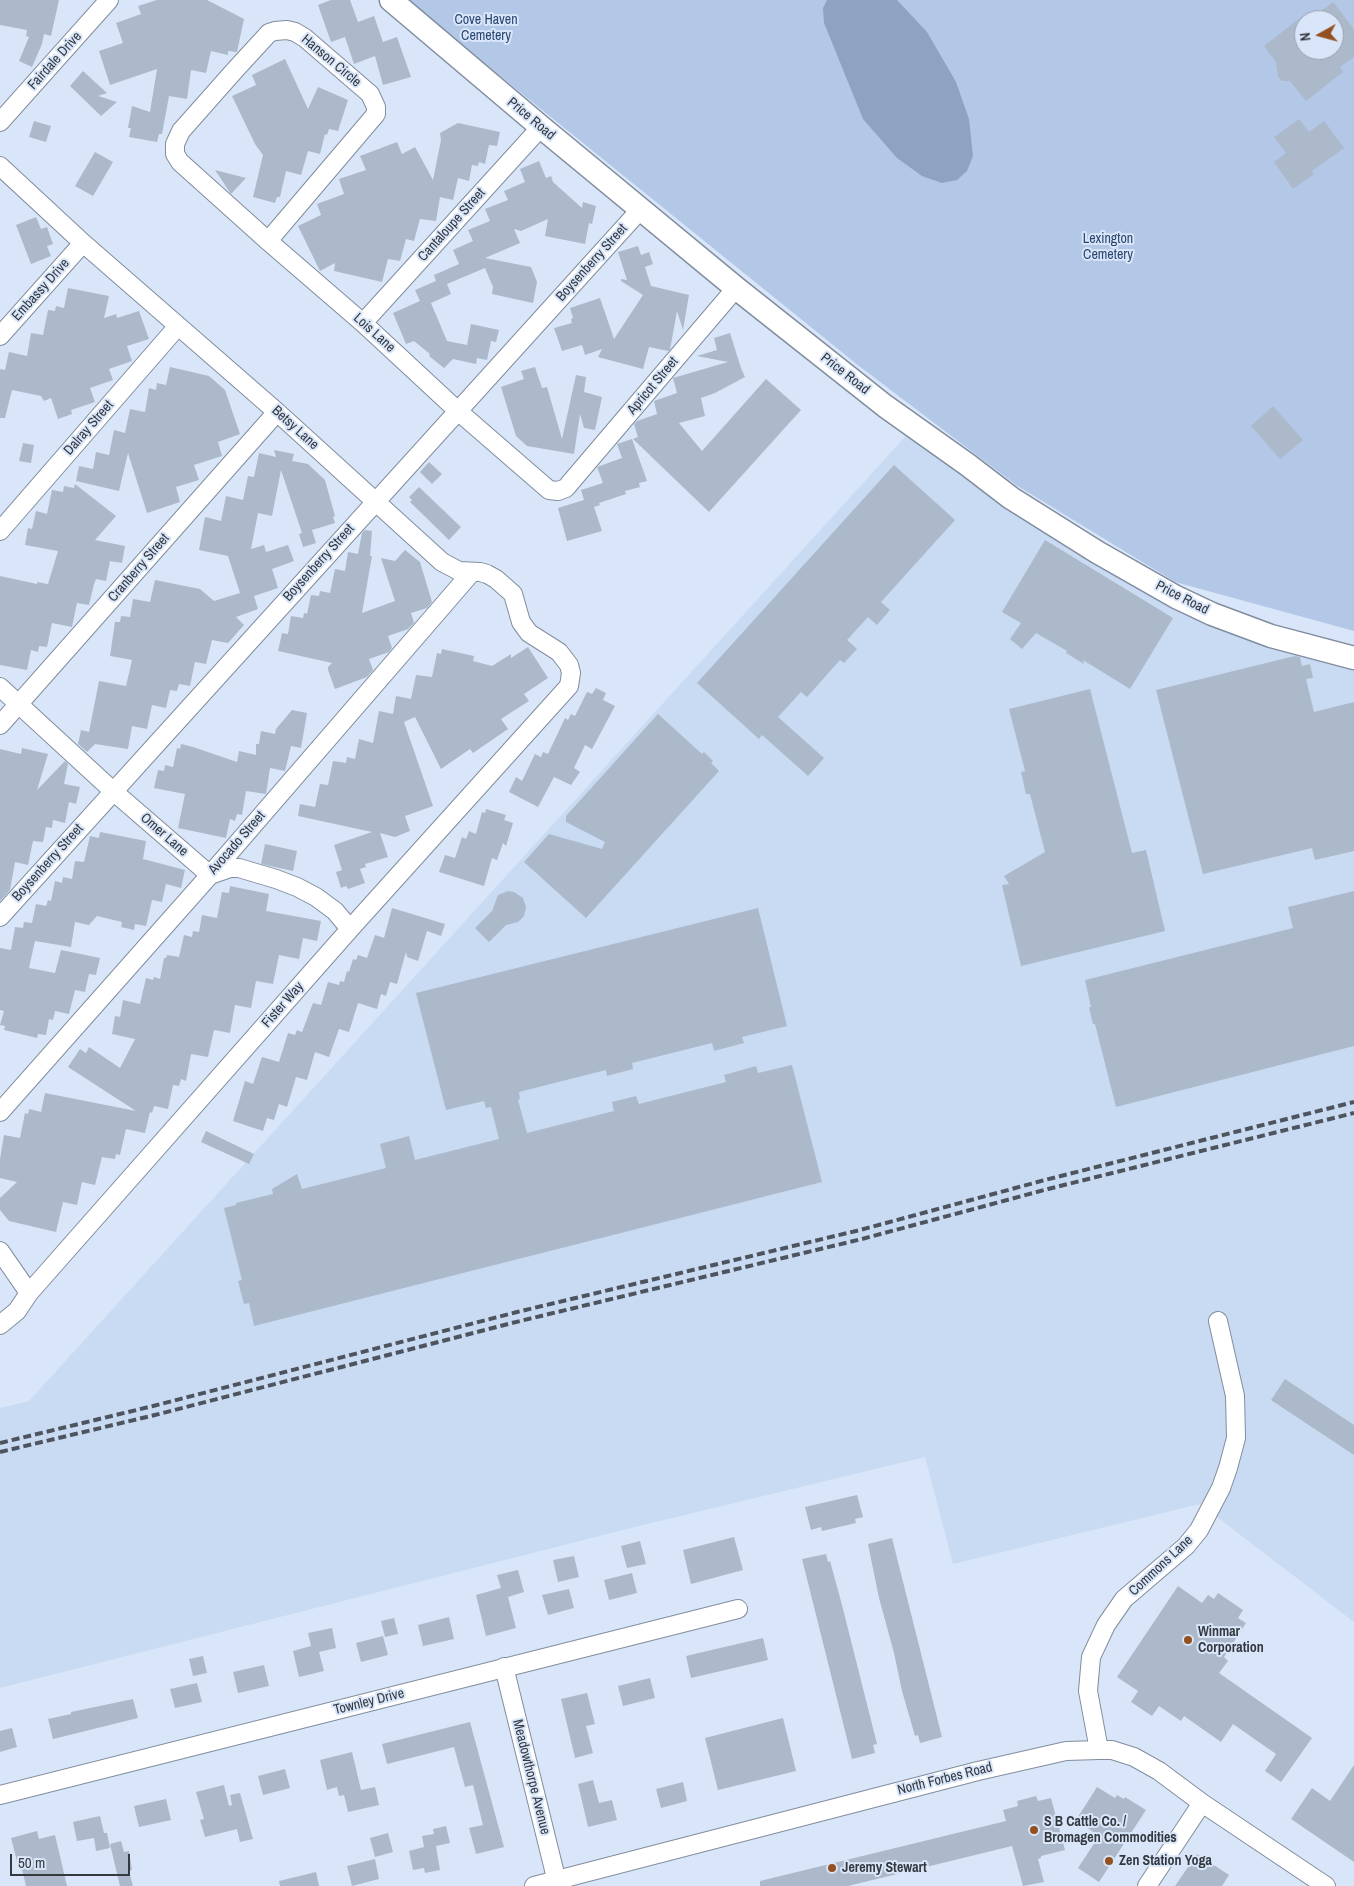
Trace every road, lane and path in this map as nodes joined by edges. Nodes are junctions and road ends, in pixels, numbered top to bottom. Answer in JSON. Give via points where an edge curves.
{"nodes":[{"id":1,"x":109,"y":0,"type":"edge"},
{"id":2,"x":391,"y":0,"type":"edge"},
{"id":3,"x":0,"y":122,"type":"edge"},
{"id":4,"x":541,"y":127,"type":"junction"},
{"id":5,"x":180,"y":162,"type":"joint"},
{"id":6,"x":0,"y":166,"type":"edge"},
{"id":7,"x":640,"y":210,"type":"junction"},
{"id":8,"x":268,"y":241,"type":"junction"},
{"id":9,"x":83,"y":243,"type":"junction"},
{"id":10,"x":736,"y":288,"type":"junction"},
{"id":11,"x":363,"y":323,"type":"junction"},
{"id":12,"x":178,"y":326,"type":"junction"},
{"id":13,"x":0,"y":336,"type":"edge"},
{"id":14,"x":277,"y":412,"type":"junction"},
{"id":15,"x":459,"y":412,"type":"junction"},
{"id":16,"x":570,"y":483,"type":"joint"},
{"id":17,"x":375,"y":501,"type":"junction"},
{"id":18,"x":0,"y":531,"type":"edge"},
{"id":19,"x":472,"y":572,"type":"junction"},
{"id":20,"x":1354,"y":658,"type":"edge"},
{"id":21,"x":569,"y":686,"type":"joint"},
{"id":22,"x":0,"y":687,"type":"edge"},
{"id":23,"x":18,"y":704,"type":"junction"},
{"id":24,"x":0,"y":725,"type":"edge"},
{"id":25,"x":113,"y":791,"type":"junction"},
{"id":26,"x":210,"y":875,"type":"junction"},
{"id":27,"x":0,"y":917,"type":"edge"},
{"id":28,"x":350,"y":929,"type":"junction"},
{"id":29,"x":0,"y":1112,"type":"edge"},
{"id":30,"x":0,"y":1251,"type":"edge"},
{"id":31,"x":29,"y":1293,"type":"junction"},
{"id":32,"x":1218,"y":1321,"type":"dead end"},
{"id":33,"x":0,"y":1325,"type":"edge"},
{"id":34,"x":738,"y":1609,"type":"dead end"},
{"id":35,"x":504,"y":1668,"type":"junction"},
{"id":36,"x":1099,"y":1750,"type":"junction"},
{"id":37,"x":0,"y":1795,"type":"edge"},
{"id":38,"x":1202,"y":1803,"type":"junction"},
{"id":39,"x":557,"y":1883,"type":"edge"},
{"id":40,"x":534,"y":1886,"type":"edge"},
{"id":41,"x":1147,"y":1886,"type":"edge"},
{"id":42,"x":1326,"y":1886,"type":"edge"}],
"edges":[{"from":1,"to":3,"type":"street","name":"Fairdale Drive"},
{"from":2,"to":4,"type":"street","name":"Price Road"},
{"from":4,"to":7,"type":"street","name":"Price Road"},
{"from":4,"to":11,"type":"street","name":"Cantaloupe Street"},
{"from":5,"to":8,"type":"street","name":"Lois Lane"},
{"from":5,"to":8,"type":"street","name":"Hanson Circle","via":[[174,149],[181,131],[269,33],[287,30],[300,35],[370,94],[376,114]]},
{"from":6,"to":9,"type":"street","name":"Betsy Lane"},
{"from":7,"to":10,"type":"street","name":"Price Road"},
{"from":7,"to":15,"type":"street","name":"Boysenberry Street"},
{"from":8,"to":11,"type":"street","name":"Lois Lane"},
{"from":9,"to":12,"type":"street","name":"Betsy Lane"},
{"from":9,"to":13,"type":"street","name":"Embassy Drive"},
{"from":10,"to":16,"type":"street","name":"Apricot Street"},
{"from":10,"to":20,"type":"street","name":"Price Road","via":[[885,406],[1011,498],[1097,552],[1212,614],[1270,636]]},
{"from":11,"to":15,"type":"street","name":"Lois Lane"},
{"from":12,"to":14,"type":"street","name":"Betsy Lane"},
{"from":12,"to":18,"type":"street","name":"Dalray Street"},
{"from":14,"to":17,"type":"street","name":"Betsy Lane"},
{"from":14,"to":23,"type":"street","name":"Cranberry Street"},
{"from":15,"to":16,"type":"street","name":"Lois Lane","via":[[549,490],[558,491]]},
{"from":15,"to":17,"type":"street","name":"Boysenberry Street"},
{"from":17,"to":19,"type":"street","name":"Betsy Lane","via":[[442,562],[459,571]]},
{"from":17,"to":25,"type":"street","name":"Boysenberry Street"},
{"from":19,"to":21,"type":"street","name":"Betsy Lane","via":[[496,579],[512,594],[521,622],[529,633],[559,652],[569,665]]},
{"from":19,"to":26,"type":"street","name":"Avocado Street"},
{"from":21,"to":28,"type":"street","name":"Fister Way"},
{"from":22,"to":23,"type":"street","name":"Omer Lane"},
{"from":23,"to":24,"type":"street","name":"Cranberry Street"},
{"from":23,"to":25,"type":"street","name":"Omer Lane"},
{"from":25,"to":26,"type":"street","name":"Omer Lane"},
{"from":25,"to":27,"type":"street","name":"Boysenberry Street"},
{"from":26,"to":28,"type":"street","via":[[239,868],[297,887],[335,911]]},
{"from":26,"to":29,"type":"street","name":"Avocado Street"},
{"from":28,"to":31,"type":"street","name":"Fister Way"},
{"from":30,"to":31,"type":"street"},
{"from":31,"to":33,"type":"street","name":"Fister Way","via":[[17,1310]]},
{"from":32,"to":36,"type":"street","name":"Commons Lane","via":[[1235,1396],[1236,1438],[1228,1468],[1198,1530],[1186,1546],[1124,1599],[1106,1625],[1091,1657],[1088,1691]]},
{"from":34,"to":35,"type":"street","name":"Townley Drive"},
{"from":35,"to":37,"type":"street","name":"Townley Drive"},
{"from":35,"to":39,"type":"street","name":"Meadowthorpe Avenue"},
{"from":36,"to":38,"type":"street","name":"North Forbes Road","via":[[1112,1750],[1134,1758],[1159,1771]]},
{"from":36,"to":39,"type":"street","name":"North Forbes Road","via":[[1066,1751],[978,1770],[770,1823]]},
{"from":38,"to":41,"type":"street"},
{"from":38,"to":42,"type":"street","name":"North Forbes Road"},
{"from":39,"to":40,"type":"street","name":"North Forbes Road"}]}
